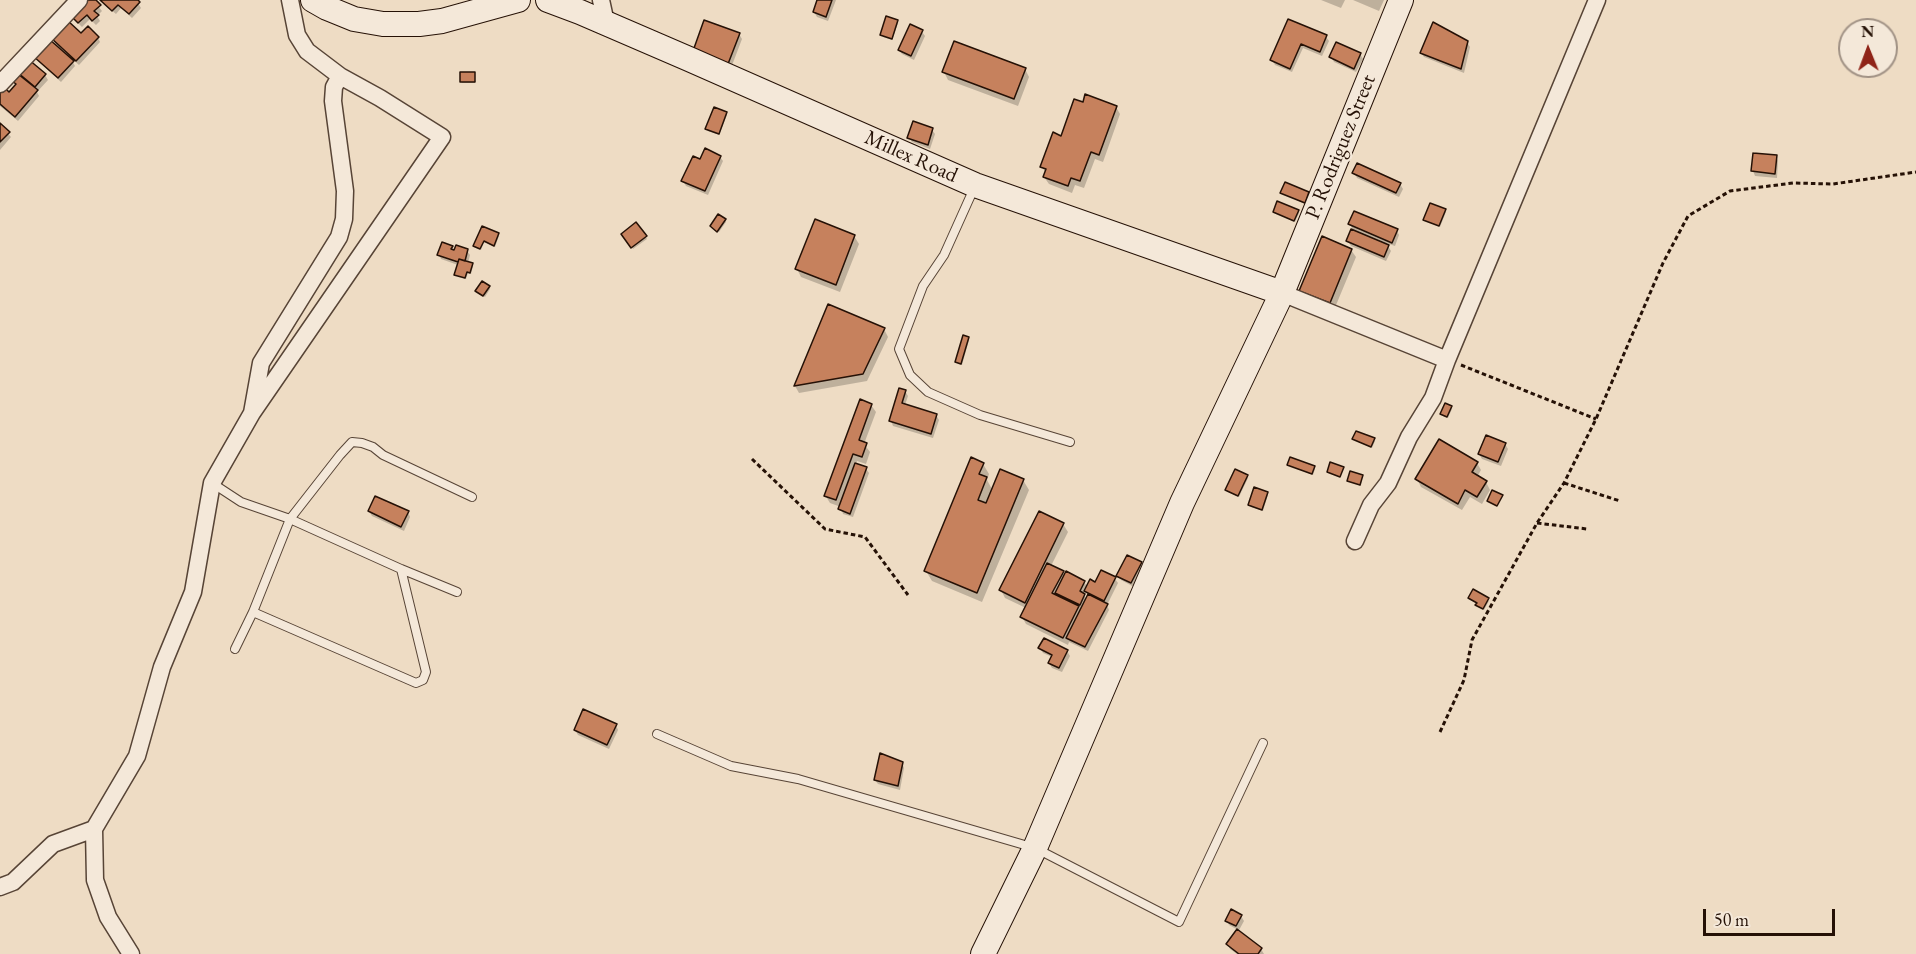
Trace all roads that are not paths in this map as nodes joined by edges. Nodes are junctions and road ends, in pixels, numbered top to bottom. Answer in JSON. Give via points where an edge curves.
{"nodes":[{"id":1,"x":79,"y":0,"type":"edge"},
{"id":2,"x":290,"y":0,"type":"edge"},
{"id":3,"x":313,"y":0,"type":"edge"},
{"id":4,"x":518,"y":0,"type":"edge"},
{"id":5,"x":548,"y":0,"type":"edge"},
{"id":6,"x":1401,"y":0,"type":"edge"},
{"id":7,"x":1597,"y":0,"type":"edge"},
{"id":8,"x":591,"y":9,"type":"edge"},
{"id":9,"x":339,"y":76,"type":"junction"},
{"id":10,"x":0,"y":84,"type":"edge"},
{"id":11,"x":975,"y":185,"type":"junction"},
{"id":12,"x":1282,"y":294,"type":"junction"},
{"id":13,"x":1447,"y":360,"type":"junction"},
{"id":14,"x":252,"y":412,"type":"junction"},
{"id":15,"x":1070,"y":442,"type":"dead end"},
{"id":16,"x":212,"y":483,"type":"junction"},
{"id":17,"x":472,"y":497,"type":"dead end"},
{"id":18,"x":290,"y":519,"type":"junction"},
{"id":19,"x":1355,"y":541,"type":"dead end"},
{"id":20,"x":401,"y":569,"type":"junction"},
{"id":21,"x":457,"y":592,"type":"dead end"},
{"id":22,"x":253,"y":612,"type":"junction"},
{"id":23,"x":235,"y":649,"type":"dead end"},
{"id":24,"x":657,"y":734,"type":"dead end"},
{"id":25,"x":1263,"y":743,"type":"dead end"},
{"id":26,"x":94,"y":830,"type":"junction"},
{"id":27,"x":1035,"y":848,"type":"junction"},
{"id":28,"x":0,"y":887,"type":"edge"},
{"id":29,"x":131,"y":954,"type":"edge"},
{"id":30,"x":983,"y":954,"type":"edge"}],
"edges":[{"from":1,"to":10,"type":"street"},
{"from":2,"to":9,"type":"street","via":[[297,35],[307,51]]},
{"from":3,"to":4,"type":"street","via":[[354,19],[383,24],[442,21]]},
{"from":5,"to":8,"type":"street","name":"Millex Road"},
{"from":6,"to":12,"type":"street","name":"P. Rodriguez Street"},
{"from":7,"to":13,"type":"street"},
{"from":8,"to":11,"type":"street","name":"Millex Road"},
{"from":9,"to":14,"type":"street","via":[[333,101],[345,190],[344,219],[339,237],[261,363]]},
{"from":9,"to":14,"type":"street","via":[[442,137]]},
{"from":11,"to":12,"type":"street","name":"Millex Road"},
{"from":11,"to":15,"type":"lane","via":[[944,255],[923,286],[899,349],[910,375],[928,392],[980,415]]},
{"from":12,"to":13,"type":"street"},
{"from":12,"to":27,"type":"street","name":"P. Rodriguez Street","via":[[1182,503]]},
{"from":13,"to":19,"type":"street","via":[[1433,398],[1388,483],[1371,505]]},
{"from":14,"to":16,"type":"street"},
{"from":16,"to":18,"type":"lane","via":[[241,502]]},
{"from":16,"to":26,"type":"street","via":[[193,592],[162,667],[137,756]]},
{"from":17,"to":18,"type":"lane","via":[[373,447],[352,442]]},
{"from":18,"to":20,"type":"lane"},
{"from":18,"to":22,"type":"lane"},
{"from":20,"to":21,"type":"lane"},
{"from":20,"to":22,"type":"lane","via":[[426,672],[423,680],[416,683]]},
{"from":22,"to":23,"type":"lane"},
{"from":24,"to":27,"type":"lane","via":[[731,766],[798,779]]},
{"from":25,"to":27,"type":"lane","via":[[1179,922]]},
{"from":26,"to":28,"type":"street","via":[[53,844],[13,882]]},
{"from":26,"to":29,"type":"street","via":[[94,880],[108,917]]},
{"from":27,"to":30,"type":"street","name":"P. Rodriguez Street"}]}
